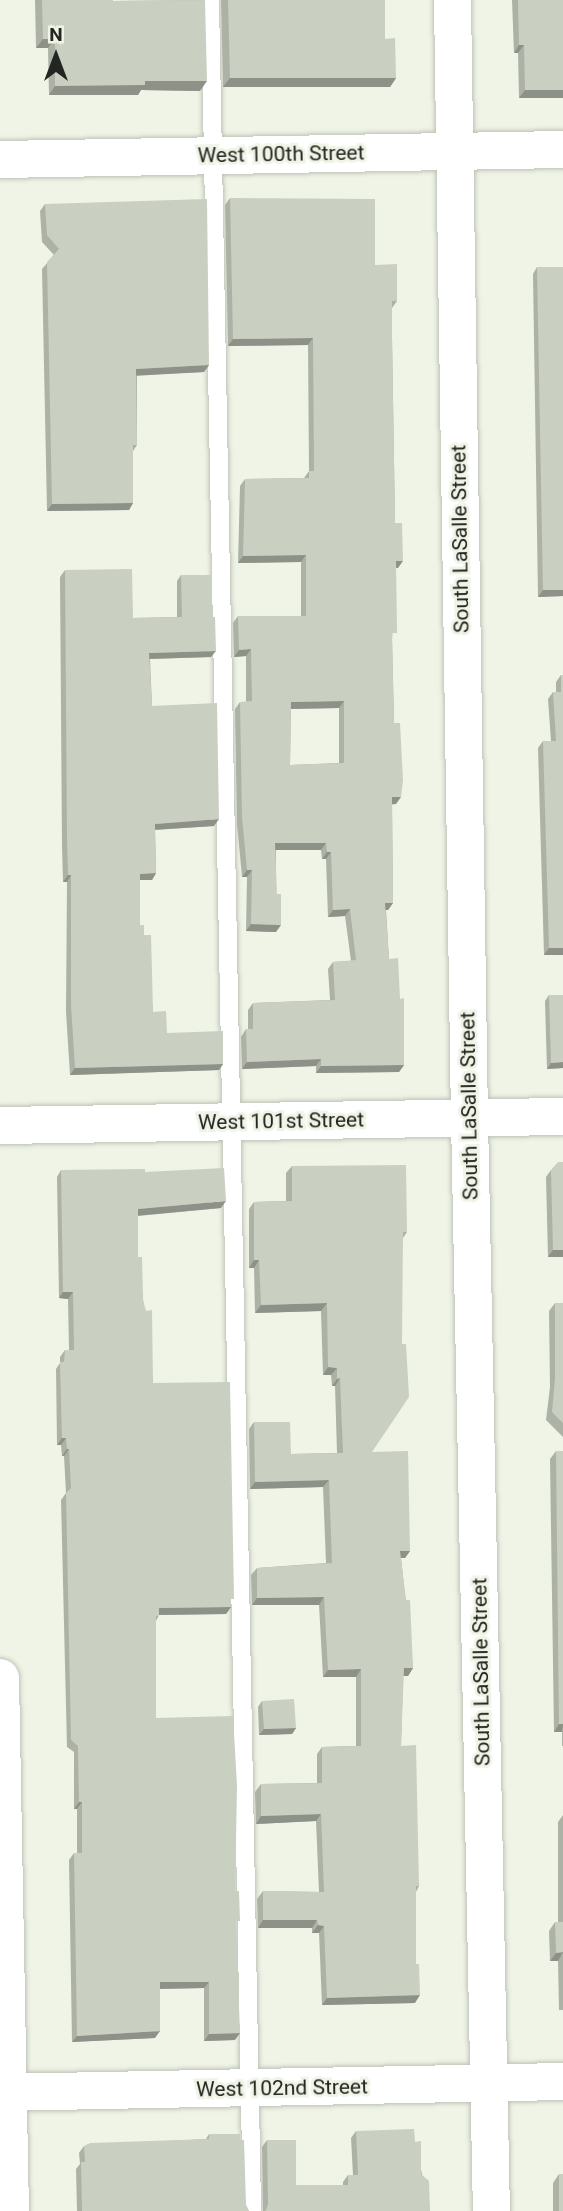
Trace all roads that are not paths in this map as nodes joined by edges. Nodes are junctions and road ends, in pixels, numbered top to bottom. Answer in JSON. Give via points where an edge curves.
{"nodes":[{"id":1,"x":210,"y":0,"type":"edge"},
{"id":2,"x":452,"y":0,"type":"edge"},
{"id":3,"x":563,"y":149,"type":"edge"},
{"id":4,"x":454,"y":151,"type":"junction"},
{"id":5,"x":212,"y":155,"type":"junction"},
{"id":6,"x":0,"y":159,"type":"edge"},
{"id":7,"x":563,"y":1116,"type":"edge"},
{"id":8,"x":469,"y":1118,"type":"junction"},
{"id":9,"x":232,"y":1121,"type":"junction"},
{"id":10,"x":0,"y":1125,"type":"edge"},
{"id":11,"x":0,"y":1678,"type":"edge"},
{"id":12,"x":563,"y":2081,"type":"edge"},
{"id":13,"x":489,"y":2082,"type":"junction"},
{"id":14,"x":248,"y":2089,"type":"junction"},
{"id":15,"x":4,"y":2092,"type":"edge"},
{"id":16,"x":10,"y":2211,"type":"edge"},
{"id":17,"x":252,"y":2211,"type":"edge"},
{"id":18,"x":491,"y":2211,"type":"edge"}],
"edges":[{"from":1,"to":5,"type":"lane"},
{"from":2,"to":4,"type":"street","name":"South LaSalle Street"},
{"from":3,"to":4,"type":"street","name":"West 100th Street"},
{"from":4,"to":5,"type":"street","name":"West 100th Street"},
{"from":4,"to":8,"type":"street","name":"South LaSalle Street"},
{"from":5,"to":6,"type":"street","name":"West 100th Street"},
{"from":5,"to":9,"type":"lane"},
{"from":7,"to":8,"type":"street","name":"West 101st Street"},
{"from":8,"to":9,"type":"street","name":"West 101st Street"},
{"from":8,"to":13,"type":"street","name":"South LaSalle Street"},
{"from":9,"to":10,"type":"street","name":"West 101st Street"},
{"from":9,"to":14,"type":"lane"},
{"from":11,"to":15,"type":"street"},
{"from":12,"to":13,"type":"street","name":"West 102nd Street"},
{"from":13,"to":14,"type":"street","name":"West 102nd Street"},
{"from":13,"to":18,"type":"street","name":"South LaSalle Street"},
{"from":14,"to":15,"type":"street","name":"West 102nd Street"},
{"from":14,"to":17,"type":"lane"},
{"from":15,"to":16,"type":"street"}]}
